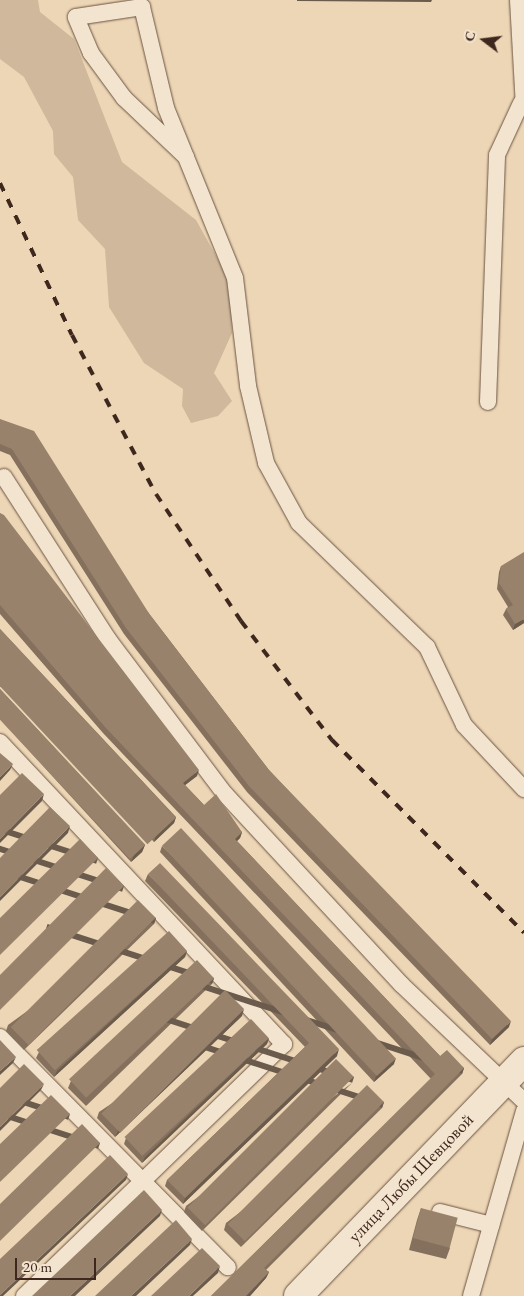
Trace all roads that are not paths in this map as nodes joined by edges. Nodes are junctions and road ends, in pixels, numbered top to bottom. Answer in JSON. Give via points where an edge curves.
{"nodes":[{"id":1,"x":518,"y":0,"type":"edge"},
{"id":2,"x":522,"y":106,"type":"edge"},
{"id":3,"x":186,"y":158,"type":"junction"},
{"id":4,"x":488,"y":402,"type":"dead end"},
{"id":5,"x":4,"y":477,"type":"dead end"},
{"id":6,"x":0,"y":742,"type":"edge"},
{"id":7,"x":524,"y":788,"type":"edge"},
{"id":8,"x":0,"y":1037,"type":"edge"},
{"id":9,"x":524,"y":1061,"type":"edge"},
{"id":10,"x":502,"y":1082,"type":"junction"},
{"id":11,"x":524,"y":1101,"type":"edge"},
{"id":12,"x":524,"y":1112,"type":"edge"},
{"id":13,"x":143,"y":1182,"type":"junction"},
{"id":14,"x":440,"y":1212,"type":"edge"},
{"id":15,"x":492,"y":1225,"type":"junction"},
{"id":16,"x":228,"y":1267,"type":"dead end"},
{"id":17,"x":24,"y":1296,"type":"edge"},
{"id":18,"x":298,"y":1296,"type":"edge"},
{"id":19,"x":471,"y":1296,"type":"edge"}],
"edges":[{"from":1,"to":2,"type":"lane"},
{"from":2,"to":4,"type":"lane","via":[[497,155]]},
{"from":3,"to":3,"type":"lane","via":[[166,108],[142,7],[76,16],[91,53],[124,98]]},
{"from":3,"to":7,"type":"lane","via":[[235,278],[248,386],[266,462],[299,523],[427,647],[464,725]]},
{"from":5,"to":10,"type":"lane","via":[[108,639],[225,794],[402,985]]},
{"from":6,"to":13,"type":"lane","via":[[284,1044]]},
{"from":8,"to":13,"type":"lane"},
{"from":9,"to":10,"type":"street","name":"улица Любы Шевцовой"},
{"from":10,"to":11,"type":"lane"},
{"from":10,"to":18,"type":"street","name":"улица Любы Шевцовой"},
{"from":12,"to":15,"type":"lane"},
{"from":13,"to":16,"type":"lane"},
{"from":13,"to":17,"type":"lane"},
{"from":14,"to":15,"type":"lane"},
{"from":15,"to":19,"type":"lane"}]}
